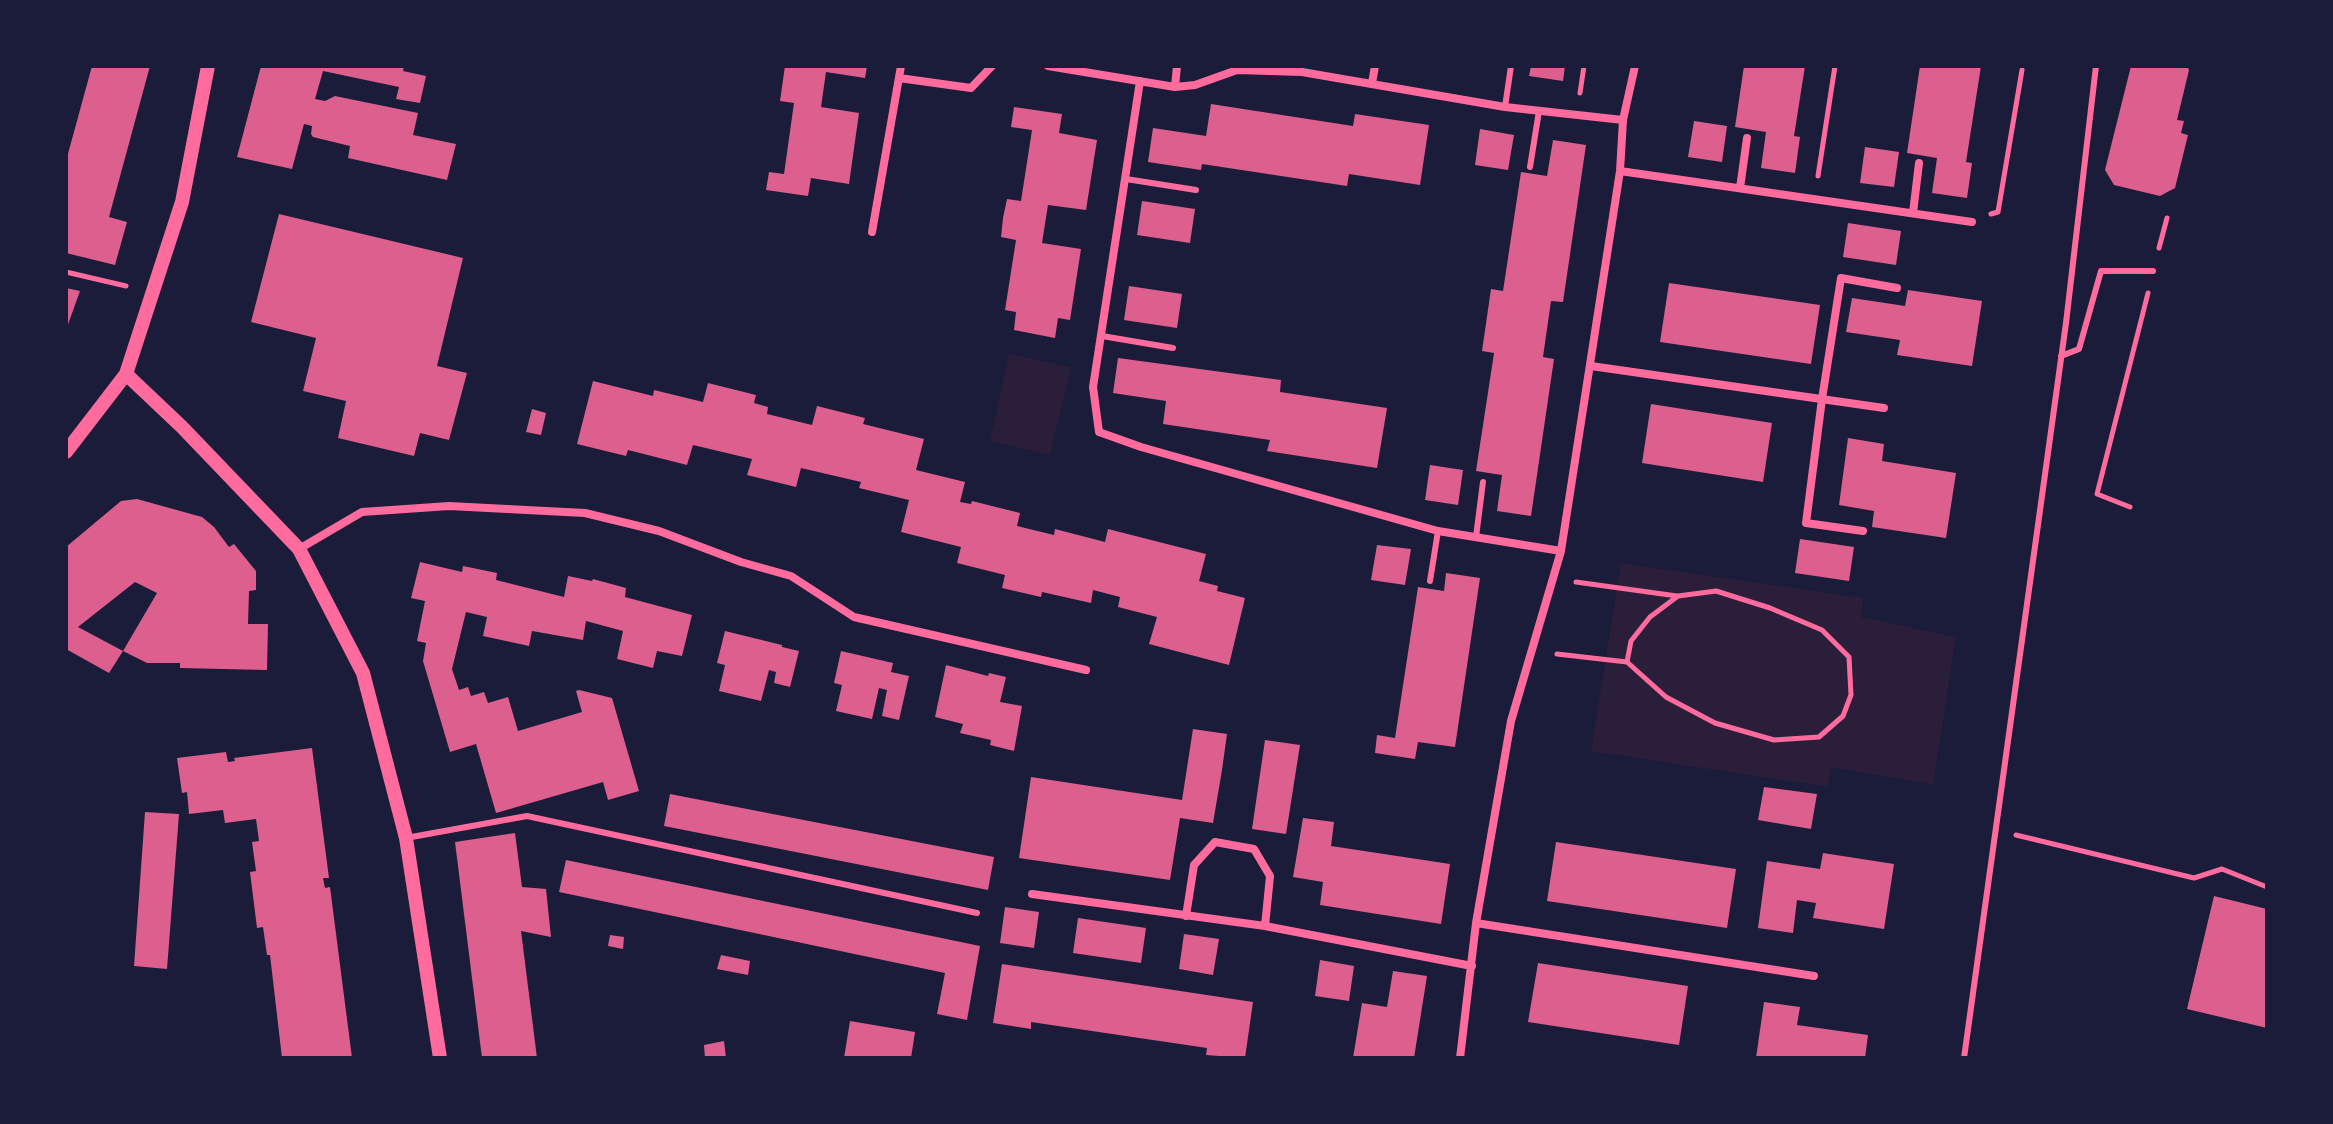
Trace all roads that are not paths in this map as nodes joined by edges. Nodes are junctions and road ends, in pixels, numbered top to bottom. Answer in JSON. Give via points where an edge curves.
{"nodes":[{"id":1,"x":208,"y":66,"type":"edge"},
{"id":2,"x":901,"y":66,"type":"edge"},
{"id":3,"x":992,"y":66,"type":"edge"},
{"id":4,"x":1048,"y":66,"type":"edge"},
{"id":5,"x":1177,"y":66,"type":"edge"},
{"id":6,"x":1375,"y":66,"type":"edge"},
{"id":7,"x":1511,"y":66,"type":"edge"},
{"id":8,"x":1635,"y":66,"type":"edge"},
{"id":9,"x":2096,"y":66,"type":"edge"},
{"id":10,"x":1302,"y":69,"type":"edge"},
{"id":11,"x":899,"y":78,"type":"junction"},
{"id":12,"x":1140,"y":81,"type":"junction"},
{"id":13,"x":1372,"y":83,"type":"junction"},
{"id":14,"x":1175,"y":87,"type":"junction"},
{"id":15,"x":1505,"y":107,"type":"junction"},
{"id":16,"x":1539,"y":111,"type":"junction"},
{"id":17,"x":1623,"y":120,"type":"junction"},
{"id":18,"x":1747,"y":138,"type":"dead end"},
{"id":19,"x":1919,"y":163,"type":"dead end"},
{"id":20,"x":1530,"y":167,"type":"dead end"},
{"id":21,"x":1620,"y":171,"type":"junction"},
{"id":22,"x":1126,"y":179,"type":"junction"},
{"id":23,"x":1740,"y":188,"type":"junction"},
{"id":24,"x":1196,"y":190,"type":"dead end"},
{"id":25,"x":1913,"y":213,"type":"junction"},
{"id":26,"x":1972,"y":222,"type":"road end"},
{"id":27,"x":872,"y":232,"type":"dead end"},
{"id":28,"x":2153,"y":271,"type":"road end"},
{"id":29,"x":1897,"y":288,"type":"dead end"},
{"id":30,"x":1102,"y":336,"type":"junction"},
{"id":31,"x":1173,"y":348,"type":"dead end"},
{"id":32,"x":2061,"y":356,"type":"junction"},
{"id":33,"x":1591,"y":366,"type":"junction"},
{"id":34,"x":126,"y":374,"type":"junction"},
{"id":35,"x":1822,"y":399,"type":"junction"},
{"id":36,"x":1884,"y":408,"type":"dead end"},
{"id":37,"x":66,"y":452,"type":"edge"},
{"id":38,"x":1483,"y":482,"type":"dead end"},
{"id":39,"x":1438,"y":531,"type":"junction"},
{"id":40,"x":1863,"y":531,"type":"dead end"},
{"id":41,"x":1476,"y":537,"type":"junction"},
{"id":42,"x":299,"y":549,"type":"junction"},
{"id":43,"x":1561,"y":551,"type":"junction"},
{"id":44,"x":1430,"y":581,"type":"dead end"},
{"id":45,"x":1086,"y":670,"type":"dead end"},
{"id":46,"x":406,"y":838,"type":"junction"},
{"id":47,"x":1032,"y":894,"type":"dead end"},
{"id":48,"x":977,"y":913,"type":"dead end"},
{"id":49,"x":1186,"y":916,"type":"junction"},
{"id":50,"x":1476,"y":923,"type":"junction"},
{"id":51,"x":1265,"y":926,"type":"junction"},
{"id":52,"x":1472,"y":966,"type":"junction"},
{"id":53,"x":1814,"y":976,"type":"dead end"},
{"id":54,"x":440,"y":1058,"type":"edge"},
{"id":55,"x":1460,"y":1058,"type":"edge"},
{"id":56,"x":1964,"y":1058,"type":"edge"}],
"edges":[{"from":1,"to":34,"type":"street","via":[[182,202]]},
{"from":2,"to":11,"type":"street"},
{"from":3,"to":11,"type":"street","via":[[971,88]]},
{"from":4,"to":12,"type":"street"},
{"from":5,"to":14,"type":"street"},
{"from":6,"to":13,"type":"street"},
{"from":7,"to":15,"type":"lane"},
{"from":8,"to":17,"type":"street"},
{"from":9,"to":32,"type":"lane"},
{"from":10,"to":13,"type":"street"},
{"from":10,"to":14,"type":"street","via":[[1237,70]]},
{"from":11,"to":27,"type":"street"},
{"from":12,"to":14,"type":"street"},
{"from":12,"to":22,"type":"street"},
{"from":13,"to":15,"type":"street"},
{"from":15,"to":16,"type":"street"},
{"from":16,"to":17,"type":"street"},
{"from":16,"to":20,"type":"lane"},
{"from":17,"to":21,"type":"street"},
{"from":18,"to":23,"type":"street"},
{"from":19,"to":25,"type":"street"},
{"from":21,"to":23,"type":"street"},
{"from":21,"to":33,"type":"street"},
{"from":22,"to":24,"type":"lane"},
{"from":22,"to":30,"type":"street"},
{"from":23,"to":25,"type":"street"},
{"from":25,"to":26,"type":"street"},
{"from":28,"to":32,"type":"lane","via":[[2101,271],[2079,349]]},
{"from":29,"to":35,"type":"street","via":[[1841,278]]},
{"from":30,"to":31,"type":"lane"},
{"from":30,"to":39,"type":"street","via":[[1093,387],[1099,432]]},
{"from":32,"to":56,"type":"lane"},
{"from":33,"to":35,"type":"street"},
{"from":33,"to":43,"type":"street"},
{"from":34,"to":37,"type":"street"},
{"from":34,"to":42,"type":"street"},
{"from":35,"to":36,"type":"street"},
{"from":35,"to":40,"type":"street","via":[[1806,523]]},
{"from":38,"to":41,"type":"lane"},
{"from":39,"to":41,"type":"street"},
{"from":39,"to":44,"type":"lane"},
{"from":41,"to":43,"type":"street"},
{"from":42,"to":45,"type":"street","via":[[362,512],[449,506],[585,513],[659,531],[791,576],[854,617]]},
{"from":42,"to":46,"type":"street","via":[[363,673]]},
{"from":43,"to":50,"type":"street","via":[[1511,721]]},
{"from":46,"to":48,"type":"lane","via":[[527,816]]},
{"from":46,"to":54,"type":"street"},
{"from":47,"to":49,"type":"street"},
{"from":49,"to":51,"type":"street"},
{"from":49,"to":51,"type":"street","via":[[1194,865],[1215,842],[1254,849],[1270,876]]},
{"from":50,"to":52,"type":"street"},
{"from":50,"to":53,"type":"street"},
{"from":51,"to":52,"type":"street"},
{"from":52,"to":55,"type":"street"}]}
